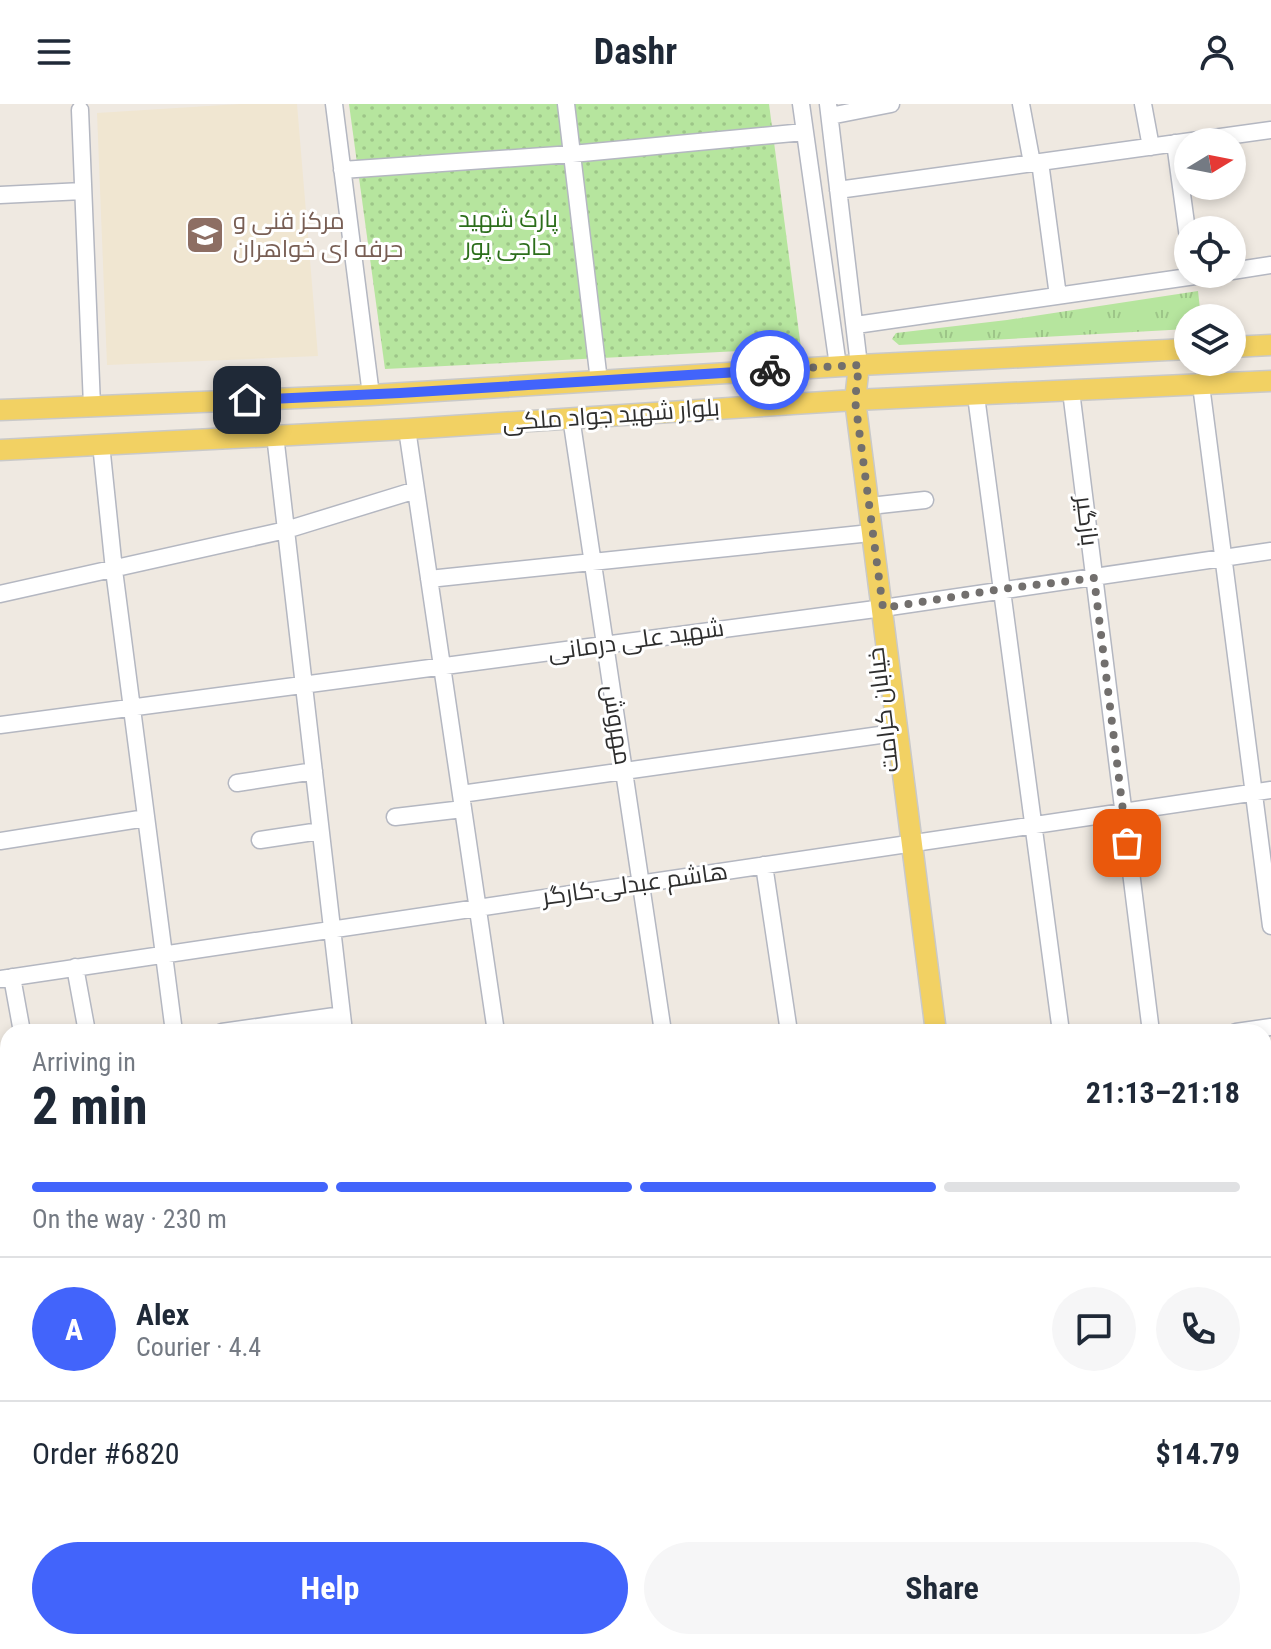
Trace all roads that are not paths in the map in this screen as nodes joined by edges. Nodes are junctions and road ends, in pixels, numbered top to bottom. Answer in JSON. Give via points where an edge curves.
{"nodes":[{"id":1,"x":334,"y":104,"type":"edge"},
{"id":2,"x":566,"y":104,"type":"edge"},
{"id":3,"x":801,"y":104,"type":"edge"},
{"id":4,"x":891,"y":104,"type":"edge"},
{"id":5,"x":1021,"y":104,"type":"edge"},
{"id":6,"x":1143,"y":104,"type":"edge"},
{"id":7,"x":80,"y":110,"type":"dead end"},
{"id":8,"x":829,"y":110,"type":"edge"},
{"id":9,"x":1271,"y":130,"type":"edge"},
{"id":10,"x":804,"y":132,"type":"junction"},
{"id":11,"x":1246,"y":133,"type":"edge"},
{"id":12,"x":1174,"y":143,"type":"edge"},
{"id":13,"x":1151,"y":147,"type":"junction"},
{"id":14,"x":572,"y":154,"type":"junction"},
{"id":15,"x":1036,"y":163,"type":"junction"},
{"id":16,"x":342,"y":170,"type":"junction"},
{"id":17,"x":838,"y":190,"type":"junction"},
{"id":18,"x":83,"y":191,"type":"junction"},
{"id":19,"x":0,"y":195,"type":"edge"},
{"id":20,"x":1271,"y":265,"type":"edge"},
{"id":21,"x":1246,"y":269,"type":"edge"},
{"id":22,"x":1174,"y":279,"type":"edge"},
{"id":23,"x":1058,"y":296,"type":"junction"},
{"id":24,"x":856,"y":325,"type":"junction"},
{"id":25,"x":1271,"y":345,"type":"edge"},
{"id":26,"x":1246,"y":346,"type":"edge"},
{"id":27,"x":1174,"y":350,"type":"edge"},
{"id":28,"x":849,"y":365,"type":"junction"},
{"id":29,"x":599,"y":381,"type":"junction"},
{"id":30,"x":1271,"y":381,"type":"edge"},
{"id":31,"x":1201,"y":385,"type":"junction"},
{"id":32,"x":1071,"y":391,"type":"junction"},
{"id":33,"x":371,"y":395,"type":"junction"},
{"id":34,"x":976,"y":396,"type":"junction"},
{"id":35,"x":849,"y":400,"type":"junction"},
{"id":36,"x":92,"y":406,"type":"junction"},
{"id":37,"x":0,"y":410,"type":"edge"},
{"id":38,"x":571,"y":417,"type":"junction"},
{"id":39,"x":407,"y":429,"type":"junction"},
{"id":40,"x":275,"y":435,"type":"junction"},
{"id":41,"x":101,"y":444,"type":"junction"},
{"id":42,"x":0,"y":450,"type":"edge"},
{"id":43,"x":416,"y":490,"type":"junction"},
{"id":44,"x":925,"y":500,"type":"dead end"},
{"id":45,"x":870,"y":506,"type":"junction"},
{"id":46,"x":286,"y":530,"type":"junction"},
{"id":47,"x":861,"y":534,"type":"junction"},
{"id":48,"x":1271,"y":551,"type":"edge"},
{"id":49,"x":1224,"y":559,"type":"junction"},
{"id":50,"x":592,"y":560,"type":"junction"},
{"id":51,"x":114,"y":570,"type":"junction"},
{"id":52,"x":1094,"y":578,"type":"junction"},
{"id":53,"x":429,"y":579,"type":"junction"},
{"id":54,"x":1002,"y":589,"type":"junction"},
{"id":55,"x":0,"y":594,"type":"edge"},
{"id":56,"x":877,"y":608,"type":"junction"},
{"id":57,"x":605,"y":645,"type":"junction"},
{"id":58,"x":442,"y":666,"type":"junction"},
{"id":59,"x":303,"y":684,"type":"junction"},
{"id":60,"x":132,"y":707,"type":"junction"},
{"id":61,"x":0,"y":725,"type":"edge"},
{"id":62,"x":887,"y":734,"type":"junction"},
{"id":63,"x":314,"y":771,"type":"junction"},
{"id":64,"x":624,"y":771,"type":"junction"},
{"id":65,"x":237,"y":783,"type":"dead end"},
{"id":66,"x":1271,"y":790,"type":"edge"},
{"id":67,"x":1254,"y":792,"type":"junction"},
{"id":68,"x":462,"y":801,"type":"junction"},
{"id":69,"x":1123,"y":812,"type":"junction"},
{"id":70,"x":395,"y":817,"type":"dead end"},
{"id":71,"x":146,"y":818,"type":"junction"},
{"id":72,"x":1033,"y":825,"type":"junction"},
{"id":73,"x":320,"y":831,"type":"junction"},
{"id":74,"x":260,"y":840,"type":"dead end"},
{"id":75,"x":0,"y":841,"type":"edge"},
{"id":76,"x":906,"y":844,"type":"junction"},
{"id":77,"x":764,"y":865,"type":"junction"},
{"id":78,"x":641,"y":883,"type":"junction"},
{"id":79,"x":478,"y":907,"type":"junction"},
{"id":80,"x":1271,"y":926,"type":"edge"},
{"id":81,"x":332,"y":929,"type":"junction"},
{"id":82,"x":164,"y":954,"type":"junction"},
{"id":83,"x":75,"y":967,"type":"junction"},
{"id":84,"x":6,"y":978,"type":"edge"},
{"id":85,"x":343,"y":1023,"type":"edge"},
{"id":86,"x":20,"y":1024,"type":"edge"},
{"id":87,"x":86,"y":1024,"type":"edge"},
{"id":88,"x":173,"y":1024,"type":"edge"},
{"id":89,"x":495,"y":1024,"type":"edge"},
{"id":90,"x":662,"y":1024,"type":"edge"},
{"id":91,"x":788,"y":1024,"type":"edge"},
{"id":92,"x":923,"y":1024,"type":"edge"},
{"id":93,"x":935,"y":1024,"type":"edge"},
{"id":94,"x":1060,"y":1024,"type":"edge"},
{"id":95,"x":1150,"y":1024,"type":"edge"}],
"edges":[{"from":1,"to":16,"type":"street"},
{"from":2,"to":14,"type":"street"},
{"from":3,"to":10,"type":"street","name":"خیابان کرامت"},
{"from":4,"to":8,"type":"street"},
{"from":5,"to":15,"type":"street"},
{"from":6,"to":13,"type":"street"},
{"from":7,"to":18,"type":"street"},
{"from":8,"to":17,"type":"street","name":"خیابان کرامت"},
{"from":9,"to":11,"type":"street"},
{"from":10,"to":14,"type":"street"},
{"from":10,"to":28,"type":"street","name":"خیابان کرامت"},
{"from":12,"to":13,"type":"street"},
{"from":13,"to":15,"type":"street"},
{"from":14,"to":16,"type":"street"},
{"from":14,"to":29,"type":"street"},
{"from":15,"to":17,"type":"street"},
{"from":15,"to":23,"type":"street"},
{"from":16,"to":33,"type":"street"},
{"from":17,"to":24,"type":"street","name":"خیابان کرامت"},
{"from":18,"to":19,"type":"street"},
{"from":18,"to":36,"type":"street"},
{"from":20,"to":21,"type":"street"},
{"from":22,"to":23,"type":"street"},
{"from":23,"to":24,"type":"street"},
{"from":24,"to":28,"type":"street","name":"خیابان کرامت"},
{"from":25,"to":26,"type":"main road"},
{"from":27,"to":28,"type":"main road","name":"بلوار شهید جواد ملکی"},
{"from":28,"to":29,"type":"main road","name":"بلوار شهید جواد ملکی"},
{"from":28,"to":35,"type":"main road","name":"خیابان کرامت"},
{"from":29,"to":33,"type":"main road","name":"بلوار شهید جواد ملکی"},
{"from":30,"to":31,"type":"main road","name":"بلوار شهید جواد ملکی"},
{"from":31,"to":32,"type":"main road","name":"بلوار شهید جواد ملکی"},
{"from":31,"to":49,"type":"street"},
{"from":32,"to":34,"type":"main road","name":"بلوار شهید جواد ملکی"},
{"from":32,"to":52,"type":"street","name":"بازگیر"},
{"from":33,"to":36,"type":"main road","name":"بلوار شهید جواد ملکی"},
{"from":34,"to":35,"type":"main road","name":"بلوار شهید جواد ملکی"},
{"from":34,"to":54,"type":"street"},
{"from":35,"to":38,"type":"main road","name":"بلوار شهید جواد ملکی"},
{"from":35,"to":45,"type":"main road","name":"خیابان کرامت"},
{"from":35,"to":47,"type":"main road","name":"خیابان کرامت"},
{"from":36,"to":37,"type":"main road","name":"بلوار شهید جواد ملکی"},
{"from":38,"to":39,"type":"main road","name":"بلوار شهید جواد ملکی"},
{"from":38,"to":50,"type":"street","name":"مهروش"},
{"from":39,"to":40,"type":"main road","name":"بلوار شهید جواد ملکی"},
{"from":39,"to":43,"type":"street"},
{"from":40,"to":41,"type":"main road","name":"بلوار شهید جواد ملکی"},
{"from":40,"to":46,"type":"street"},
{"from":41,"to":42,"type":"main road","name":"بلوار شهید جواد ملکی"},
{"from":41,"to":51,"type":"street"},
{"from":43,"to":46,"type":"street"},
{"from":43,"to":53,"type":"street"},
{"from":44,"to":45,"type":"street"},
{"from":45,"to":56,"type":"main road","name":"خیابان کرامت"},
{"from":46,"to":51,"type":"street"},
{"from":46,"to":59,"type":"street"},
{"from":47,"to":50,"type":"street"},
{"from":47,"to":56,"type":"main road","name":"خیابان کرامت"},
{"from":48,"to":49,"type":"street","name":"شهید علی درمانی"},
{"from":49,"to":52,"type":"street","name":"شهید علی درمانی"},
{"from":49,"to":67,"type":"street"},
{"from":50,"to":53,"type":"street"},
{"from":50,"to":57,"type":"street","name":"مهروش"},
{"from":51,"to":55,"type":"street"},
{"from":51,"to":60,"type":"street"},
{"from":52,"to":54,"type":"street","name":"شهید علی درمانی"},
{"from":52,"to":69,"type":"street","name":"بازگیر"},
{"from":53,"to":58,"type":"street"},
{"from":54,"to":56,"type":"street","name":"شهید علی درمانی"},
{"from":54,"to":72,"type":"street"},
{"from":56,"to":57,"type":"street","name":"شهید علی درمانی"},
{"from":56,"to":62,"type":"main road","name":"خیابان کرامت"},
{"from":56,"to":76,"type":"main road","name":"خیابان کرامت"},
{"from":57,"to":58,"type":"street","name":"شهید علی درمانی"},
{"from":57,"to":64,"type":"street","name":"مهروش"},
{"from":58,"to":59,"type":"street","name":"شهید علی درمانی"},
{"from":58,"to":68,"type":"street"},
{"from":59,"to":60,"type":"street","name":"شهید علی درمانی"},
{"from":59,"to":63,"type":"street"},
{"from":60,"to":61,"type":"street","name":"شهید علی درمانی"},
{"from":60,"to":71,"type":"street"},
{"from":62,"to":64,"type":"street"},
{"from":62,"to":76,"type":"main road","name":"خیابان کرامت"},
{"from":63,"to":65,"type":"street"},
{"from":63,"to":73,"type":"street"},
{"from":64,"to":68,"type":"street"},
{"from":64,"to":78,"type":"street","name":"مهروش"},
{"from":66,"to":67,"type":"street","name":"هاشم عبدلی-کارگر"},
{"from":67,"to":69,"type":"street","name":"هاشم عبدلی-کارگر"},
{"from":67,"to":80,"type":"street"},
{"from":68,"to":70,"type":"street"},
{"from":68,"to":79,"type":"street"},
{"from":69,"to":72,"type":"street","name":"هاشم عبدلی-کارگر"},
{"from":69,"to":95,"type":"street","name":"بازگیر"},
{"from":71,"to":75,"type":"street"},
{"from":71,"to":82,"type":"street"},
{"from":72,"to":76,"type":"street","name":"هاشم عبدلی-کارگر"},
{"from":72,"to":94,"type":"street"},
{"from":73,"to":74,"type":"street"},
{"from":73,"to":81,"type":"street"},
{"from":76,"to":77,"type":"street","name":"هاشم عبدلی-کارگر"},
{"from":76,"to":92,"type":"main road","name":"خیابان کرامت"},
{"from":76,"to":93,"type":"main road","name":"خیابان کرامت"},
{"from":77,"to":78,"type":"street","name":"هاشم عبدلی-کارگر"},
{"from":77,"to":91,"type":"street"},
{"from":78,"to":79,"type":"street","name":"هاشم عبدلی-کارگر"},
{"from":78,"to":90,"type":"street","name":"مهروش"},
{"from":79,"to":81,"type":"street","name":"هاشم عبدلی-کارگر"},
{"from":79,"to":89,"type":"street"},
{"from":81,"to":82,"type":"street","name":"هاشم عبدلی-کارگر"},
{"from":81,"to":85,"type":"street"},
{"from":82,"to":83,"type":"street","name":"هاشم عبدلی-کارگر"},
{"from":82,"to":88,"type":"street"},
{"from":83,"to":84,"type":"street","name":"هاشم عبدلی-کارگر"},
{"from":83,"to":87,"type":"street"},
{"from":84,"to":86,"type":"street"}]}
